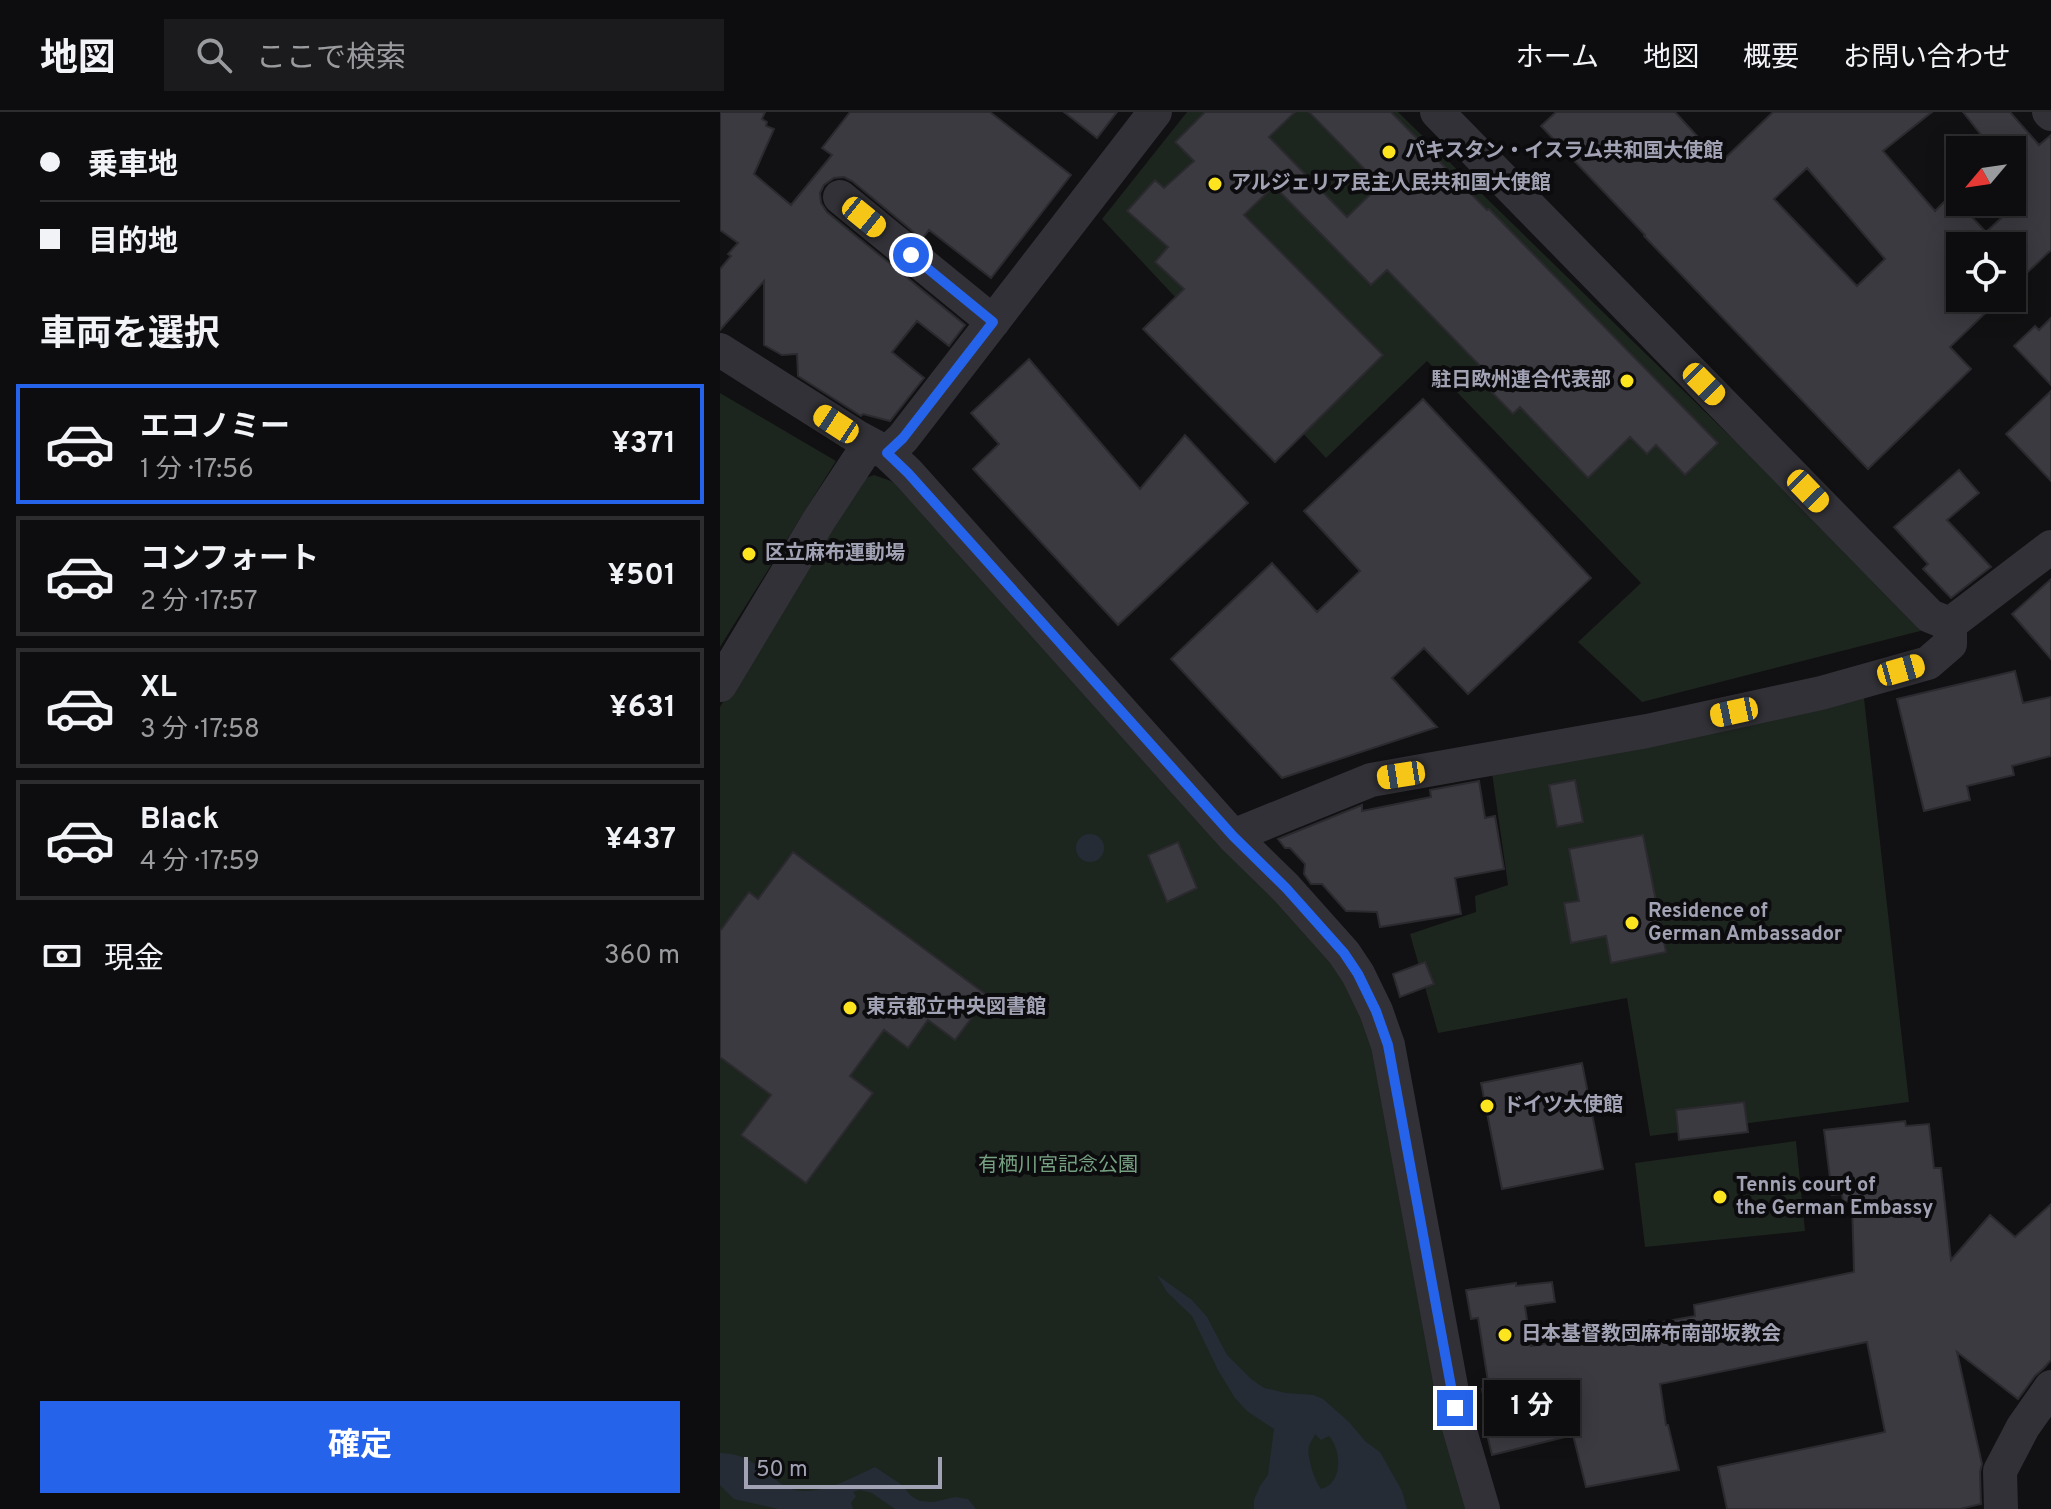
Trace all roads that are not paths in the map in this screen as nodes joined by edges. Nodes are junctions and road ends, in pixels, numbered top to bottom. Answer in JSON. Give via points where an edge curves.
{"nodes":[{"id":1,"x":1155,"y":112,"type":"edge"},
{"id":2,"x":1437,"y":112,"type":"edge"},
{"id":3,"x":840,"y":197,"type":"dead end"},
{"id":4,"x":993,"y":322,"type":"junction"},
{"id":5,"x":720,"y":350,"type":"edge"},
{"id":6,"x":878,"y":448,"type":"junction"},
{"id":7,"x":2051,"y":547,"type":"edge"},
{"id":8,"x":1950,"y":624,"type":"junction"},
{"id":9,"x":720,"y":685,"type":"edge"},
{"id":10,"x":1233,"y":836,"type":"junction"},
{"id":11,"x":2051,"y":1387,"type":"edge"},
{"id":12,"x":1483,"y":1509,"type":"edge"},
{"id":13,"x":2001,"y":1509,"type":"edge"}],
"edges":[{"from":1,"to":4,"type":"street"},
{"from":2,"to":8,"type":"street","via":[[1930,616]]},
{"from":3,"to":4,"type":"street"},
{"from":4,"to":6,"type":"street","via":[[903,438]]},
{"from":5,"to":6,"type":"street"},
{"from":6,"to":9,"type":"street","via":[[819,520]]},
{"from":6,"to":10,"type":"street","via":[[908,473]]},
{"from":7,"to":8,"type":"street"},
{"from":8,"to":10,"type":"street","via":[[1950,644],[1928,663],[1647,731],[1371,780]]},
{"from":10,"to":12,"type":"street","via":[[1344,953],[1376,1011],[1388,1045],[1458,1424]]},
{"from":11,"to":13,"type":"street","via":[[2000,1471]]}]}
